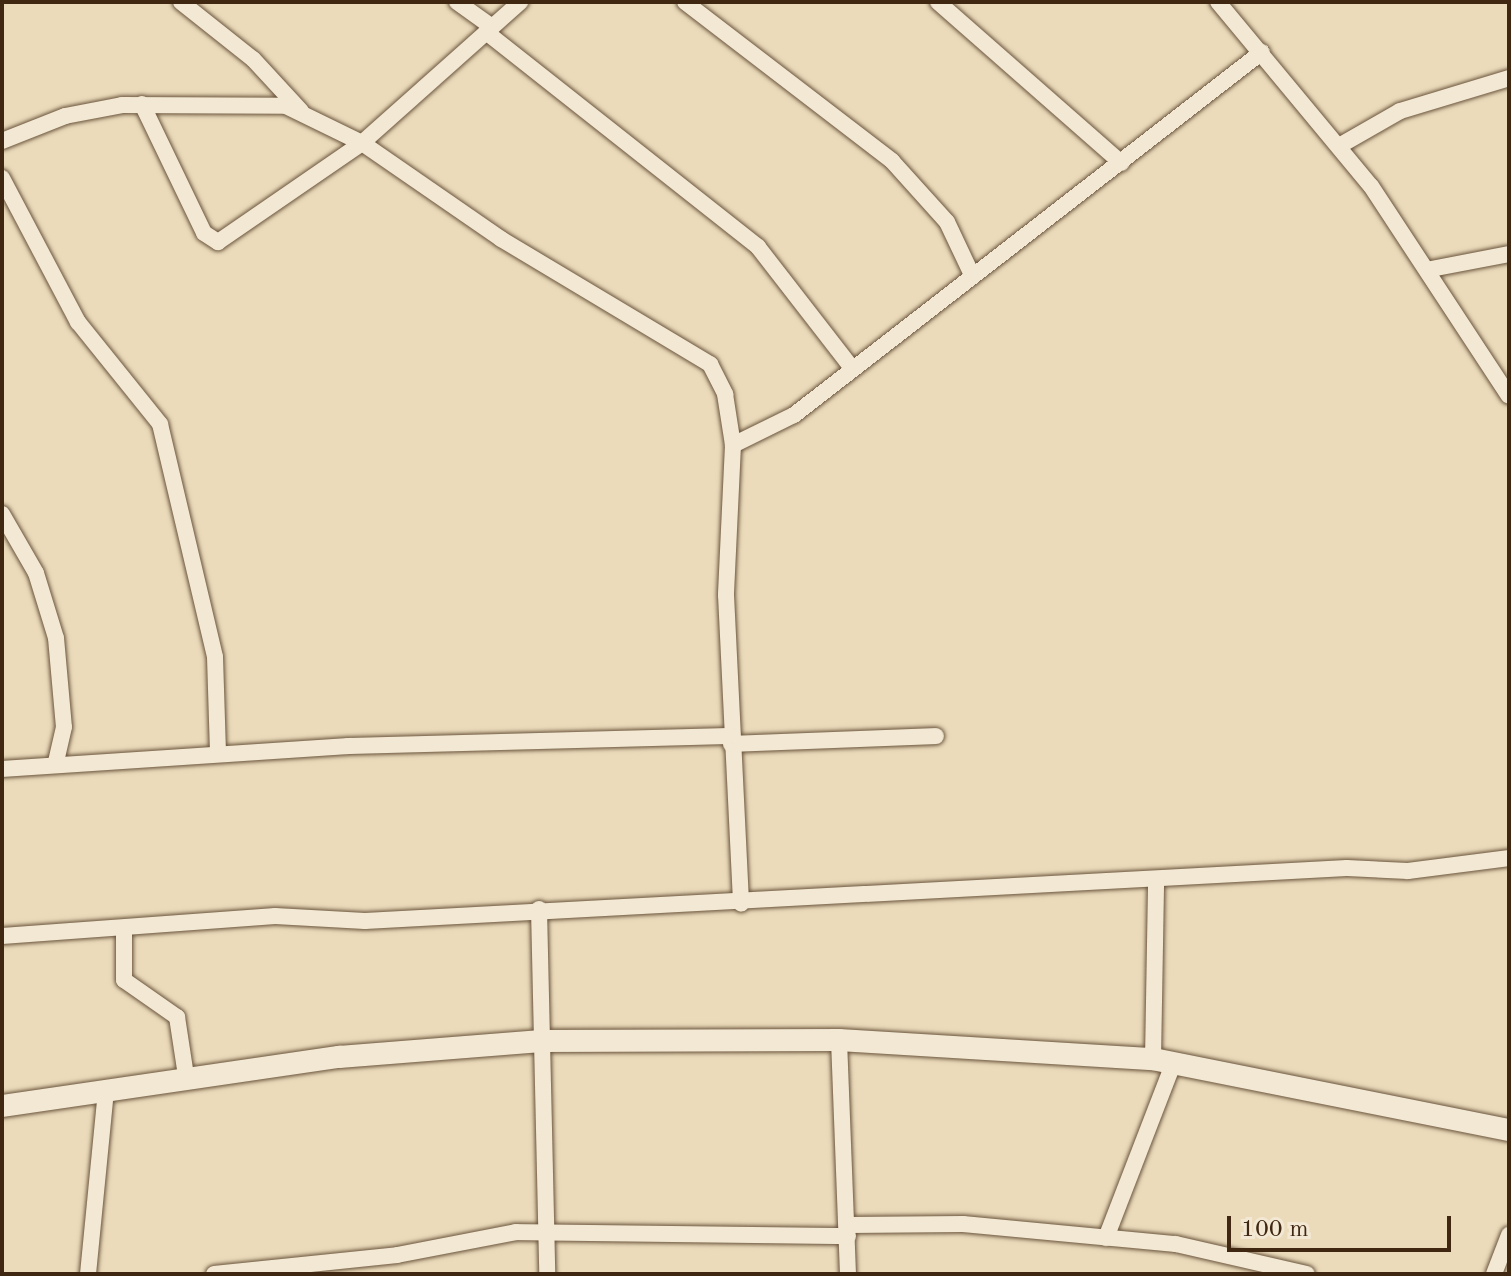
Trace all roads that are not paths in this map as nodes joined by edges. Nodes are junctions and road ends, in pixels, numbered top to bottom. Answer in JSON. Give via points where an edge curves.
{"nodes":[{"id":1,"x":181,"y":2,"type":"edge"},
{"id":2,"x":457,"y":2,"type":"edge"},
{"id":3,"x":520,"y":2,"type":"edge"},
{"id":4,"x":685,"y":2,"type":"edge"},
{"id":5,"x":938,"y":2,"type":"edge"},
{"id":6,"x":1220,"y":3,"type":"edge"},
{"id":7,"x":489,"y":30,"type":"junction"},
{"id":8,"x":1262,"y":52,"type":"junction"},
{"id":9,"x":1509,"y":78,"type":"edge"},
{"id":10,"x":142,"y":104,"type":"junction"},
{"id":11,"x":302,"y":112,"type":"junction"},
{"id":12,"x":2,"y":141,"type":"edge"},
{"id":13,"x":362,"y":143,"type":"junction"},
{"id":14,"x":1339,"y":146,"type":"junction"},
{"id":15,"x":1121,"y":163,"type":"junction"},
{"id":16,"x":2,"y":178,"type":"edge"},
{"id":17,"x":1509,"y":254,"type":"edge"},
{"id":18,"x":1431,"y":269,"type":"junction"},
{"id":19,"x":972,"y":275,"type":"junction"},
{"id":20,"x":851,"y":367,"type":"junction"},
{"id":21,"x":1509,"y":396,"type":"edge"},
{"id":22,"x":733,"y":445,"type":"junction"},
{"id":23,"x":2,"y":514,"type":"edge"},
{"id":24,"x":936,"y":736,"type":"dead end"},
{"id":25,"x":730,"y":740,"type":"junction"},
{"id":26,"x":218,"y":752,"type":"junction"},
{"id":27,"x":55,"y":765,"type":"junction"},
{"id":28,"x":2,"y":769,"type":"edge"},
{"id":29,"x":1509,"y":858,"type":"edge"},
{"id":30,"x":1156,"y":881,"type":"junction"},
{"id":31,"x":741,"y":904,"type":"junction"},
{"id":32,"x":539,"y":909,"type":"junction"},
{"id":33,"x":124,"y":928,"type":"junction"},
{"id":34,"x":2,"y":936,"type":"edge"},
{"id":35,"x":839,"y":1040,"type":"junction"},
{"id":36,"x":541,"y":1041,"type":"junction"},
{"id":37,"x":1163,"y":1060,"type":"junction"},
{"id":38,"x":186,"y":1076,"type":"junction"},
{"id":39,"x":106,"y":1090,"type":"junction"},
{"id":40,"x":2,"y":1106,"type":"edge"},
{"id":41,"x":1509,"y":1130,"type":"edge"},
{"id":42,"x":848,"y":1231,"type":"junction"},
{"id":43,"x":545,"y":1232,"type":"junction"},
{"id":44,"x":1509,"y":1235,"type":"edge"},
{"id":45,"x":1106,"y":1238,"type":"junction"},
{"id":46,"x":88,"y":1274,"type":"edge"},
{"id":47,"x":214,"y":1274,"type":"edge"},
{"id":48,"x":547,"y":1274,"type":"edge"},
{"id":49,"x":848,"y":1274,"type":"edge"},
{"id":50,"x":1307,"y":1274,"type":"edge"},
{"id":51,"x":1494,"y":1274,"type":"edge"}],
"edges":[{"from":1,"to":11,"type":"street","via":[[253,59]]},
{"from":2,"to":7,"type":"street"},
{"from":3,"to":7,"type":"street"},
{"from":4,"to":19,"type":"street","via":[[892,161],[947,222]]},
{"from":5,"to":15,"type":"street"},
{"from":6,"to":8,"type":"street"},
{"from":7,"to":13,"type":"street"},
{"from":7,"to":20,"type":"street","via":[[758,247]]},
{"from":8,"to":14,"type":"street"},
{"from":8,"to":15,"type":"street"},
{"from":9,"to":14,"type":"street","via":[[1400,111]]},
{"from":10,"to":11,"type":"street","via":[[269,104]]},
{"from":10,"to":12,"type":"street","via":[[65,116]]},
{"from":10,"to":13,"type":"street","via":[[212,241]]},
{"from":11,"to":13,"type":"street"},
{"from":13,"to":22,"type":"street","via":[[501,239],[698,353],[719,378]]},
{"from":14,"to":18,"type":"street"},
{"from":15,"to":19,"type":"street"},
{"from":16,"to":26,"type":"street","via":[[78,322],[160,424],[212,643]]},
{"from":17,"to":18,"type":"street"},
{"from":18,"to":21,"type":"street"},
{"from":19,"to":20,"type":"street"},
{"from":20,"to":22,"type":"street","via":[[782,423]]},
{"from":22,"to":25,"type":"street","via":[[726,595]]},
{"from":23,"to":27,"type":"street","via":[[36,573],[56,638],[64,727]]},
{"from":24,"to":25,"type":"street"},
{"from":25,"to":26,"type":"street"},
{"from":25,"to":31,"type":"street"},
{"from":26,"to":27,"type":"street"},
{"from":27,"to":28,"type":"street"},
{"from":29,"to":30,"type":"street","via":[[1408,871],[1347,868]]},
{"from":30,"to":31,"type":"street"},
{"from":30,"to":37,"type":"street"},
{"from":31,"to":32,"type":"street"},
{"from":32,"to":33,"type":"street"},
{"from":32,"to":36,"type":"street"},
{"from":33,"to":34,"type":"street"},
{"from":33,"to":38,"type":"street","via":[[124,980],[177,1017]]},
{"from":35,"to":36,"type":"main road"},
{"from":35,"to":37,"type":"main road"},
{"from":35,"to":42,"type":"street"},
{"from":36,"to":38,"type":"main road"},
{"from":36,"to":43,"type":"street"},
{"from":37,"to":41,"type":"main road"},
{"from":37,"to":45,"type":"street"},
{"from":38,"to":39,"type":"main road"},
{"from":39,"to":40,"type":"main road"},
{"from":39,"to":46,"type":"street"},
{"from":42,"to":43,"type":"street"},
{"from":42,"to":45,"type":"street","via":[[963,1224]]},
{"from":42,"to":49,"type":"street"},
{"from":43,"to":47,"type":"street"},
{"from":43,"to":48,"type":"street"},
{"from":44,"to":51,"type":"street"},
{"from":45,"to":50,"type":"street","via":[[1209,1249]]}]}
